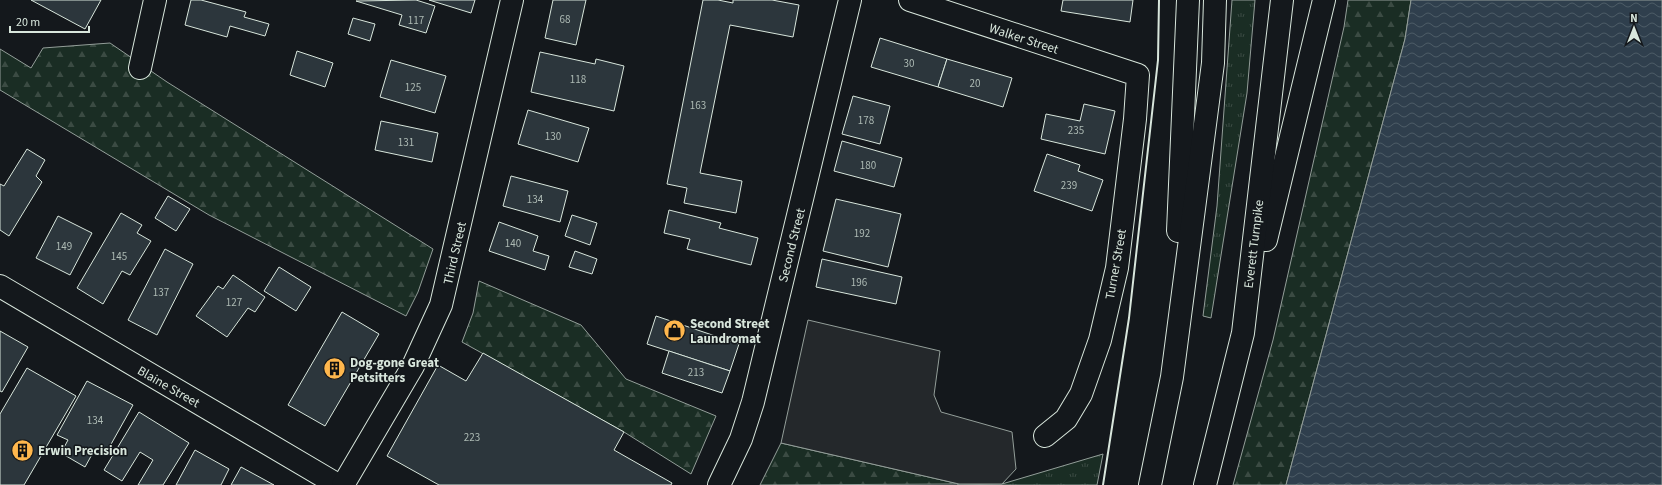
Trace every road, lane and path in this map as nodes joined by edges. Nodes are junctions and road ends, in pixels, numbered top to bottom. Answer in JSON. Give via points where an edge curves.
{"nodes":[{"id":1,"x":155,"y":0,"type":"edge"},
{"id":2,"x":512,"y":0,"type":"edge"},
{"id":3,"x":850,"y":0,"type":"edge"},
{"id":4,"x":910,"y":0,"type":"edge"},
{"id":5,"x":1188,"y":0,"type":"edge"},
{"id":6,"x":1215,"y":0,"type":"edge"},
{"id":7,"x":1282,"y":0,"type":"edge"},
{"id":8,"x":1324,"y":0,"type":"edge"},
{"id":9,"x":140,"y":68,"type":"dead end"},
{"id":10,"x":1138,"y":75,"type":"joint"},
{"id":11,"x":0,"y":286,"type":"edge"},
{"id":12,"x":1243,"y":333,"type":"junction"},
{"id":13,"x":1172,"y":378,"type":"junction"},
{"id":14,"x":1045,"y":436,"type":"dead end"},
{"id":15,"x":338,"y":485,"type":"edge"},
{"id":16,"x":343,"y":485,"type":"edge"},
{"id":17,"x":719,"y":485,"type":"edge"},
{"id":18,"x":1150,"y":485,"type":"edge"},
{"id":19,"x":1205,"y":485,"type":"edge"}],
"edges":[{"from":1,"to":9,"type":"main road"},
{"from":2,"to":16,"type":"main road","name":"Third Street","via":[[441,305],[412,366]]},
{"from":3,"to":17,"type":"main road","name":"Second Street","via":[[753,402],[741,439]]},
{"from":4,"to":10,"type":"main road","name":"Walker Street"},
{"from":5,"to":13,"type":"main road"},
{"from":6,"to":13,"type":"main road","via":[[1213,62]]},
{"from":7,"to":12,"type":"main road","name":"Everett Turnpike"},
{"from":8,"to":12,"type":"main road"},
{"from":10,"to":14,"type":"main road","name":"Turner Street","via":[[1117,268],[1100,340],[1081,394],[1066,418]]},
{"from":11,"to":15,"type":"main road","name":"Blaine Street"},
{"from":12,"to":19,"type":"main road","name":"Everett Turnpike"},
{"from":13,"to":18,"type":"main road"}]}
